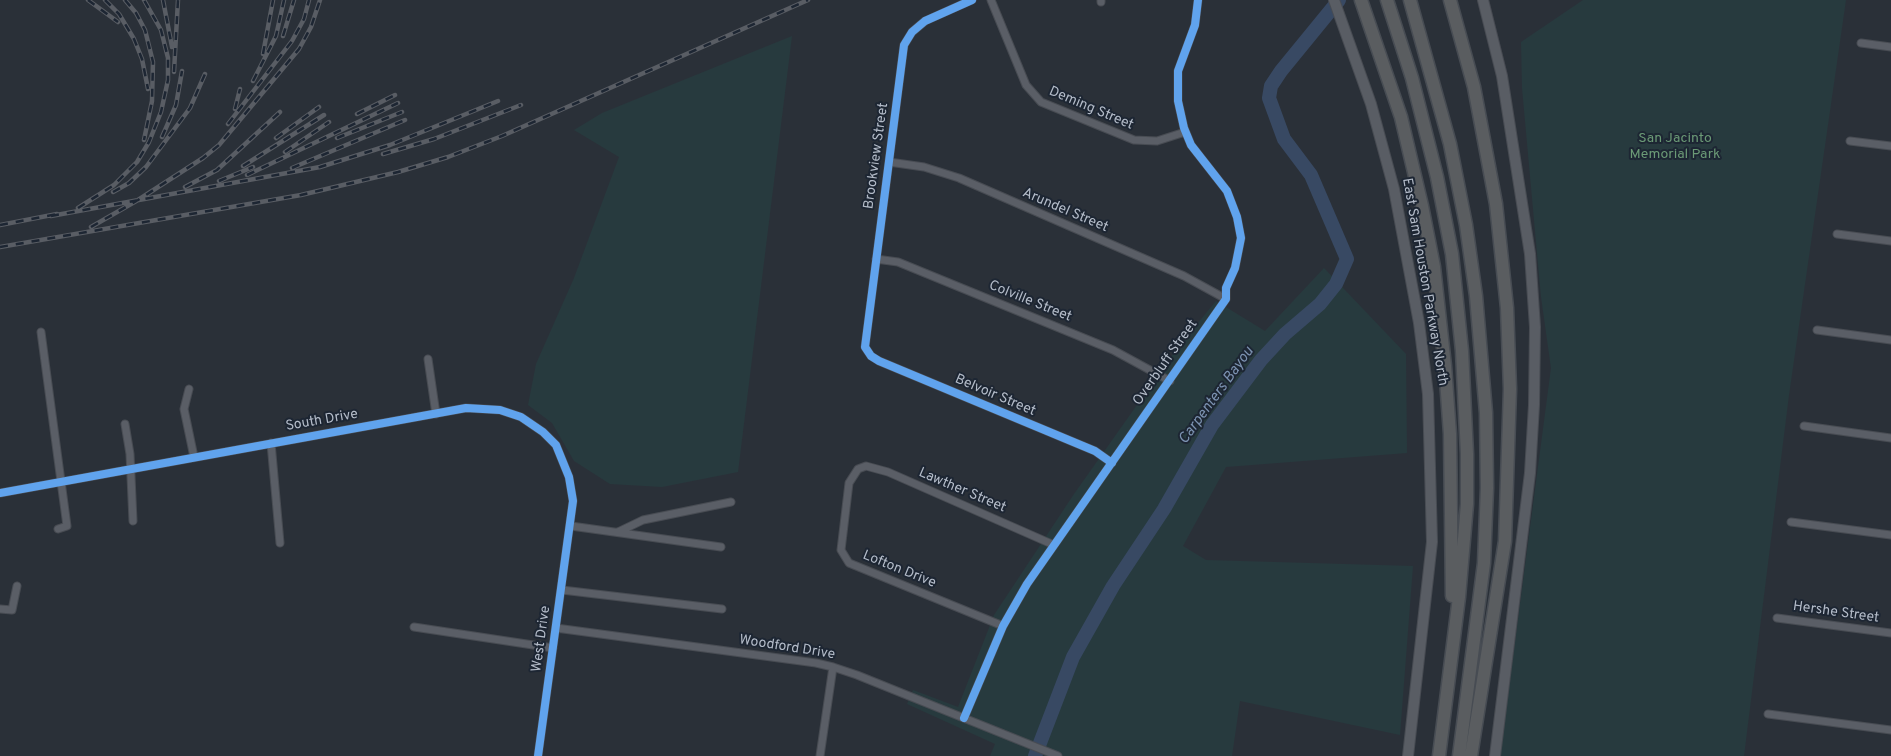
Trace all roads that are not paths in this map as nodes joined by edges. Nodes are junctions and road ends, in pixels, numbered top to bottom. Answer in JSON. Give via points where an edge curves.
{"nodes":[{"id":1,"x":972,"y":0,"type":"edge"},
{"id":2,"x":991,"y":0,"type":"edge"},
{"id":3,"x":1198,"y":0,"type":"edge"},
{"id":4,"x":1334,"y":0,"type":"edge"},
{"id":5,"x":1361,"y":0,"type":"edge"},
{"id":6,"x":1387,"y":0,"type":"edge"},
{"id":7,"x":1410,"y":0,"type":"edge"},
{"id":8,"x":1450,"y":0,"type":"edge"},
{"id":9,"x":1483,"y":0,"type":"edge"},
{"id":10,"x":1861,"y":43,"type":"dead end"},
{"id":11,"x":1891,"y":47,"type":"edge"},
{"id":12,"x":1185,"y":132,"type":"junction"},
{"id":13,"x":1850,"y":141,"type":"dead end"},
{"id":14,"x":1891,"y":146,"type":"edge"},
{"id":15,"x":889,"y":162,"type":"junction"},
{"id":16,"x":1837,"y":234,"type":"dead end"},
{"id":17,"x":1891,"y":242,"type":"edge"},
{"id":18,"x":876,"y":259,"type":"junction"},
{"id":19,"x":1226,"y":299,"type":"junction"},
{"id":20,"x":1817,"y":330,"type":"dead end"},
{"id":21,"x":41,"y":332,"type":"dead end"},
{"id":22,"x":1891,"y":340,"type":"edge"},
{"id":23,"x":868,"y":353,"type":"joint"},
{"id":24,"x":428,"y":359,"type":"dead end"},
{"id":25,"x":1170,"y":381,"type":"junction"},
{"id":26,"x":189,"y":389,"type":"dead end"},
{"id":27,"x":436,"y":414,"type":"junction"},
{"id":28,"x":125,"y":424,"type":"dead end"},
{"id":29,"x":1804,"y":426,"type":"dead end"},
{"id":30,"x":1891,"y":438,"type":"edge"},
{"id":31,"x":271,"y":443,"type":"junction"},
{"id":32,"x":194,"y":456,"type":"junction"},
{"id":33,"x":1112,"y":463,"type":"junction"},
{"id":34,"x":130,"y":468,"type":"junction"},
{"id":35,"x":858,"y":469,"type":"joint"},
{"id":36,"x":62,"y":480,"type":"junction"},
{"id":37,"x":0,"y":493,"type":"edge"},
{"id":38,"x":731,"y":502,"type":"dead end"},
{"id":39,"x":133,"y":521,"type":"dead end"},
{"id":40,"x":1791,"y":522,"type":"dead end"},
{"id":41,"x":571,"y":526,"type":"junction"},
{"id":42,"x":58,"y":529,"type":"dead end"},
{"id":43,"x":618,"y":532,"type":"junction"},
{"id":44,"x":1891,"y":535,"type":"edge"},
{"id":45,"x":280,"y":542,"type":"dead end"},
{"id":46,"x":1054,"y":545,"type":"junction"},
{"id":47,"x":720,"y":547,"type":"dead end"},
{"id":48,"x":17,"y":586,"type":"dead end"},
{"id":49,"x":562,"y":590,"type":"junction"},
{"id":50,"x":0,"y":609,"type":"edge"},
{"id":51,"x":722,"y":609,"type":"dead end"},
{"id":52,"x":1778,"y":618,"type":"dead end"},
{"id":53,"x":1003,"y":626,"type":"junction"},
{"id":54,"x":414,"y":627,"type":"dead end"},
{"id":55,"x":556,"y":628,"type":"junction"},
{"id":56,"x":1891,"y":633,"type":"edge"},
{"id":57,"x":553,"y":648,"type":"junction"},
{"id":58,"x":833,"y":668,"type":"junction"},
{"id":59,"x":1448,"y":689,"type":"junction"},
{"id":60,"x":1768,"y":714,"type":"dead end"},
{"id":61,"x":964,"y":718,"type":"junction"},
{"id":62,"x":1891,"y":730,"type":"edge"},
{"id":63,"x":1056,"y":755,"type":"edge"},
{"id":64,"x":538,"y":756,"type":"edge"},
{"id":65,"x":820,"y":756,"type":"edge"},
{"id":66,"x":1408,"y":756,"type":"edge"},
{"id":67,"x":1439,"y":756,"type":"edge"},
{"id":68,"x":1460,"y":756,"type":"edge"},
{"id":69,"x":1471,"y":756,"type":"edge"},
{"id":70,"x":1495,"y":756,"type":"edge"}],
"edges":[{"from":1,"to":15,"type":"street","name":"Brookview Street","via":[[925,21],[904,45]]},
{"from":2,"to":12,"type":"street","name":"Deming Street","via":[[1026,85],[1041,102],[1127,139],[1157,140]]},
{"from":3,"to":12,"type":"street","name":"Overbluff Street","via":[[1195,25],[1178,71],[1178,101]]},
{"from":4,"to":66,"type":"main road","name":"East Sam Houston Parkway North","via":[[1371,104],[1394,189],[1424,359],[1431,428],[1432,542]]},
{"from":5,"to":59,"type":"highway","via":[[1392,90],[1434,267],[1450,434],[1452,560]]},
{"from":6,"to":59,"type":"highway","name":"East Sam Houston Parkway North","via":[[1434,160],[1452,254],[1465,395],[1467,504]]},
{"from":7,"to":68,"type":"highway","via":[[1450,144],[1466,225],[1486,413],[1484,563]]},
{"from":8,"to":69,"type":"highway","via":[[1466,55],[1496,204],[1510,398],[1506,532]]},
{"from":9,"to":70,"type":"main road","via":[[1502,76],[1530,254],[1535,327],[1534,405],[1524,535]]},
{"from":10,"to":11,"type":"street"},
{"from":12,"to":19,"type":"street","name":"Overbluff Street","via":[[1191,145],[1227,191],[1237,217],[1241,238],[1235,268],[1226,288]]},
{"from":13,"to":14,"type":"street"},
{"from":15,"to":18,"type":"street","name":"Brookview Street"},
{"from":15,"to":19,"type":"street","name":"Arundel Street","via":[[924,167],[960,178],[1184,276]]},
{"from":16,"to":17,"type":"street"},
{"from":18,"to":23,"type":"street","name":"Brookview Street","via":[[865,341]]},
{"from":18,"to":25,"type":"street","name":"Colville Street","via":[[898,262],[1104,346]]},
{"from":19,"to":25,"type":"street","name":"Overbluff Street"},
{"from":20,"to":22,"type":"street"},
{"from":21,"to":36,"type":"street"},
{"from":23,"to":33,"type":"street","name":"Belvoir Street","via":[[879,361],[1095,451]]},
{"from":24,"to":27,"type":"street"},
{"from":25,"to":33,"type":"street","name":"Overbluff Street"},
{"from":26,"to":32,"type":"street","via":[[184,409]]},
{"from":27,"to":31,"type":"street","name":"South Drive"},
{"from":27,"to":41,"type":"street","name":"South Drive","via":[[466,408],[500,410],[521,417],[543,432],[560,451],[569,477]]},
{"from":28,"to":34,"type":"street"},
{"from":29,"to":30,"type":"street"},
{"from":31,"to":32,"type":"street","name":"South Drive"},
{"from":31,"to":45,"type":"street"},
{"from":32,"to":34,"type":"street","name":"South Drive"},
{"from":33,"to":46,"type":"street","name":"Overbluff Street"},
{"from":34,"to":36,"type":"street","name":"South Drive"},
{"from":34,"to":39,"type":"street"},
{"from":35,"to":46,"type":"street","name":"Lawther Street","via":[[866,466],[888,472]]},
{"from":35,"to":53,"type":"street","name":"Lofton Drive","via":[[849,483],[841,550],[849,563]]},
{"from":36,"to":37,"type":"street","name":"South Drive"},
{"from":36,"to":42,"type":"street","via":[[67,526]]},
{"from":38,"to":43,"type":"street","via":[[643,520]]},
{"from":40,"to":44,"type":"street"},
{"from":41,"to":43,"type":"street"},
{"from":41,"to":49,"type":"street","name":"West Drive"},
{"from":43,"to":47,"type":"street"},
{"from":46,"to":53,"type":"street","name":"Overbluff Street"},
{"from":48,"to":50,"type":"street","via":[[12,610]]},
{"from":49,"to":51,"type":"street"},
{"from":49,"to":55,"type":"street","name":"West Drive"},
{"from":52,"to":56,"type":"street","name":"Hershe Street"},
{"from":53,"to":61,"type":"street","name":"Overbluff Street"},
{"from":54,"to":57,"type":"street"},
{"from":55,"to":57,"type":"street","name":"West Drive"},
{"from":55,"to":58,"type":"street","name":"Woodford Drive","via":[[816,663]]},
{"from":57,"to":64,"type":"street","name":"West Drive"},
{"from":58,"to":61,"type":"street","name":"Woodford Drive"},
{"from":58,"to":65,"type":"street"},
{"from":59,"to":67,"type":"highway","name":"East Sam Houston Parkway North"},
{"from":60,"to":62,"type":"street"},
{"from":61,"to":63,"type":"street","name":"Woodford Drive"}]}
